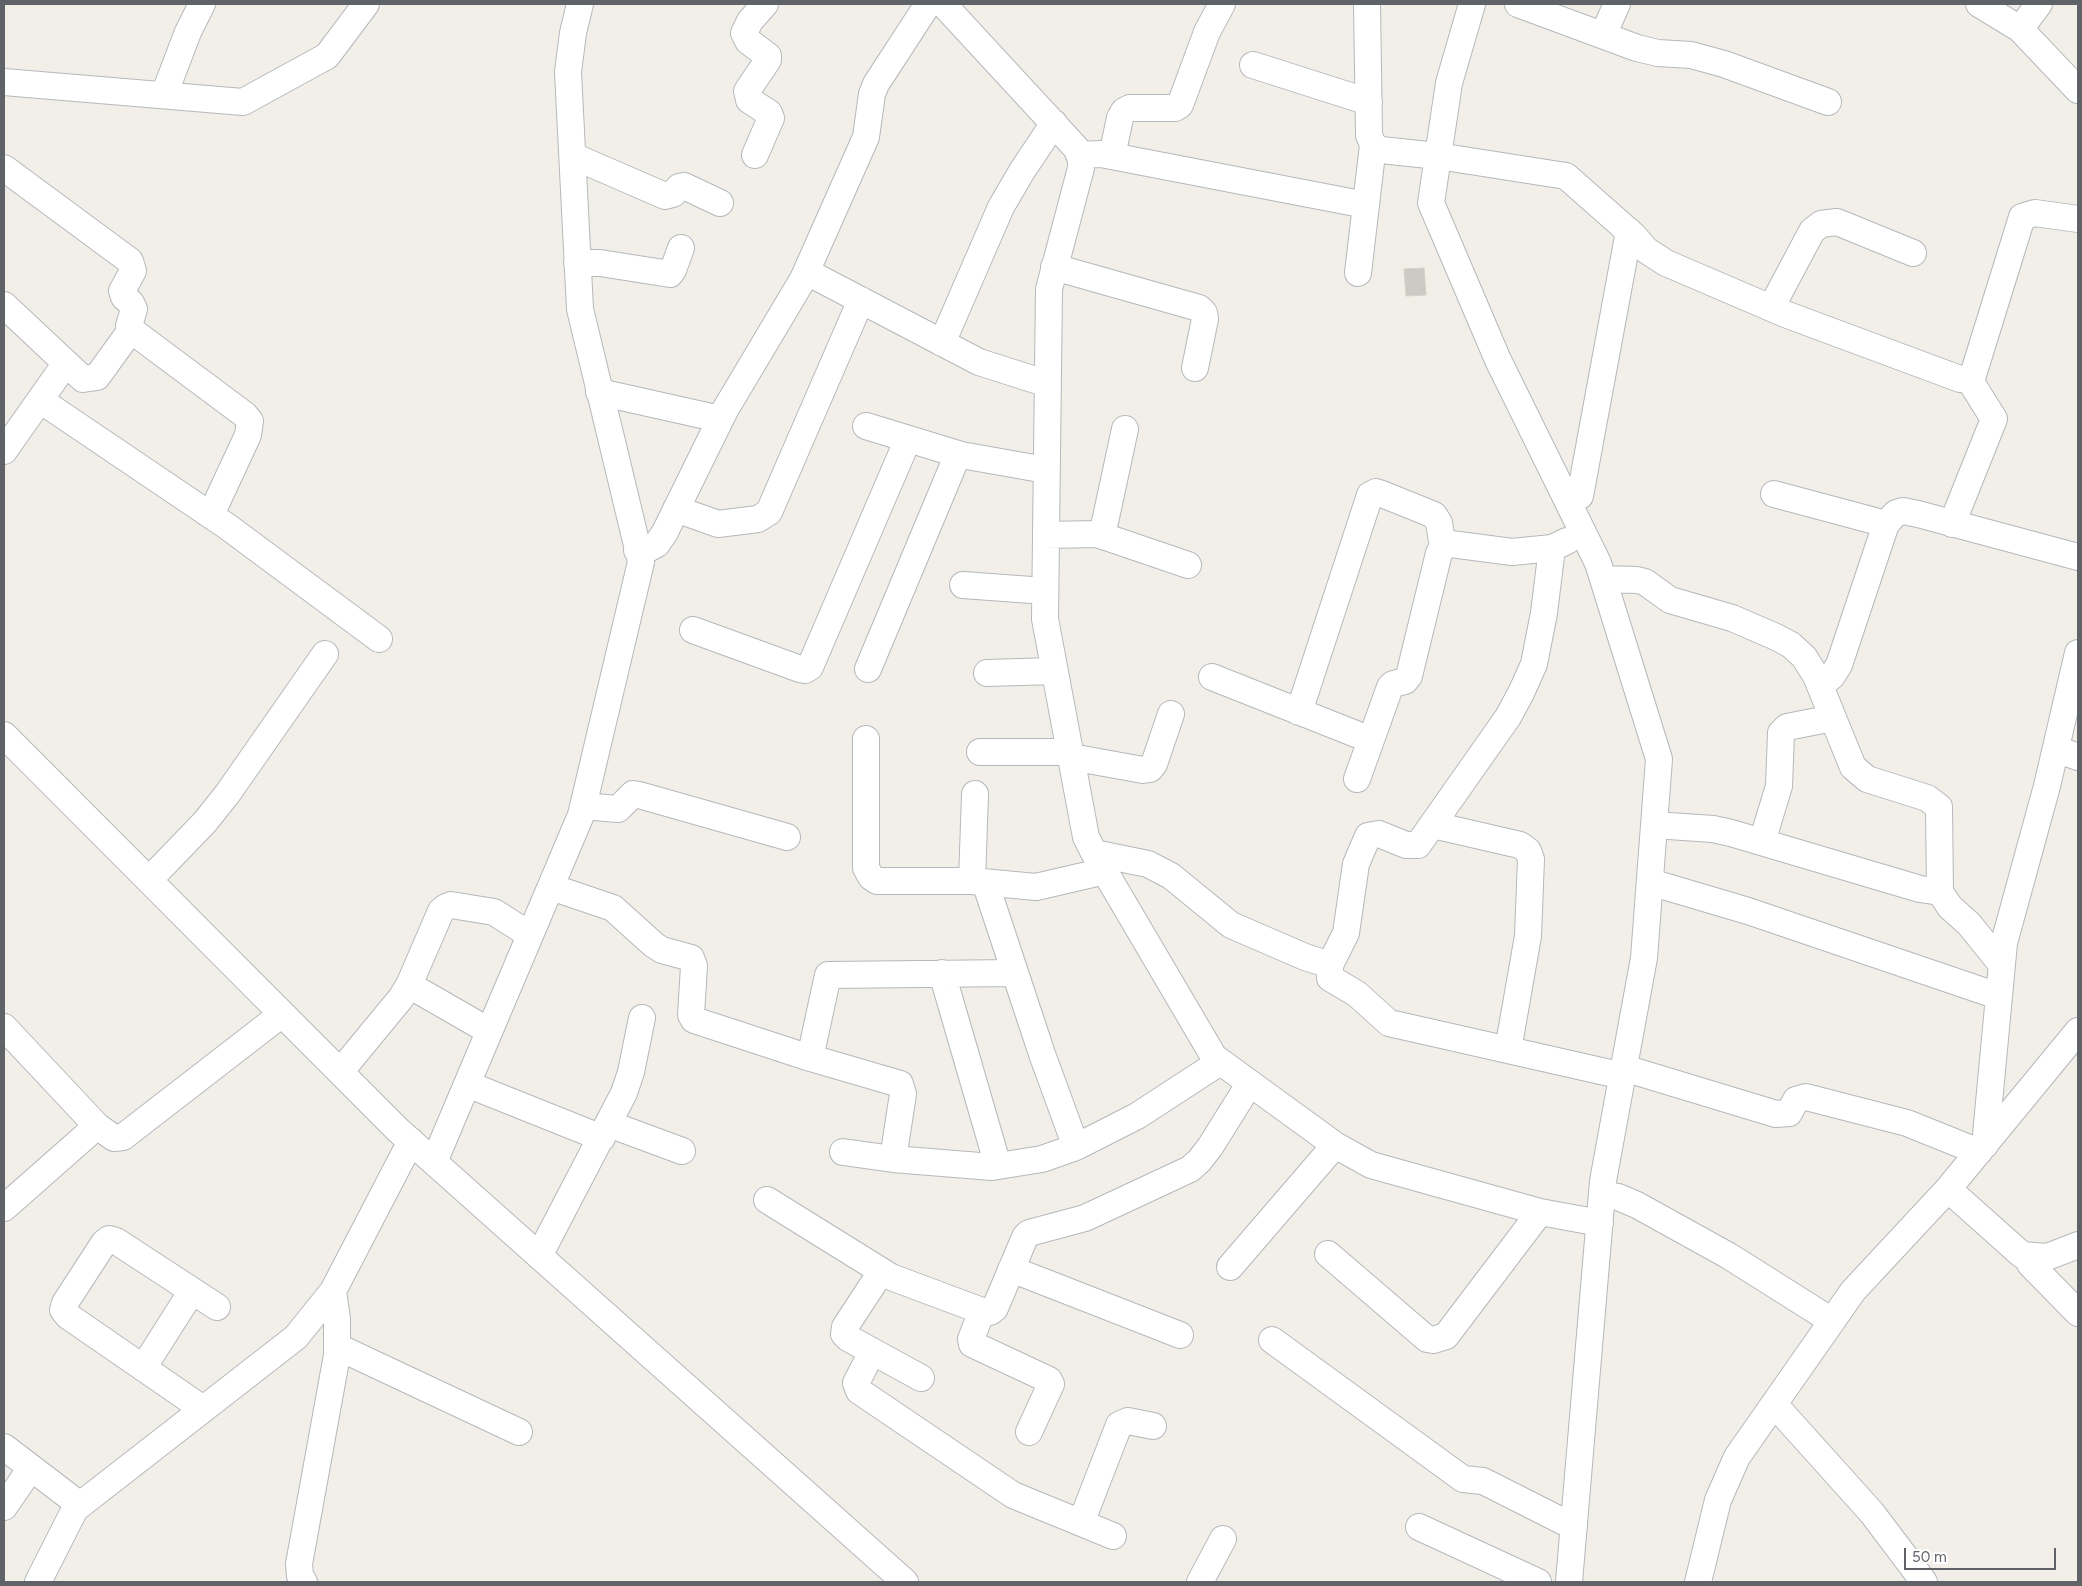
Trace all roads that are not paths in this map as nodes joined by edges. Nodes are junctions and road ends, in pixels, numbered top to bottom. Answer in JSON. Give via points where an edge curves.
{"nodes":[{"id":1,"x":202,"y":4,"type":"edge"},
{"id":2,"x":366,"y":4,"type":"edge"},
{"id":3,"x":580,"y":4,"type":"edge"},
{"id":4,"x":765,"y":4,"type":"edge"},
{"id":5,"x":1222,"y":4,"type":"edge"},
{"id":6,"x":1367,"y":4,"type":"edge"},
{"id":7,"x":1472,"y":4,"type":"edge"},
{"id":8,"x":1518,"y":4,"type":"edge"},
{"id":9,"x":1617,"y":4,"type":"edge"},
{"id":10,"x":1979,"y":4,"type":"edge"},
{"id":11,"x":2039,"y":4,"type":"edge"},
{"id":12,"x":943,"y":5,"type":"edge"},
{"id":13,"x":1551,"y":9,"type":"edge"},
{"id":14,"x":2020,"y":30,"type":"junction"},
{"id":15,"x":1603,"y":35,"type":"junction"},
{"id":16,"x":1253,"y":65,"type":"dead end"},
{"id":17,"x":4,"y":82,"type":"edge"},
{"id":18,"x":2078,"y":90,"type":"edge"},
{"id":19,"x":164,"y":95,"type":"junction"},
{"id":20,"x":1368,"y":102,"type":"junction"},
{"id":21,"x":1828,"y":102,"type":"dead end"},
{"id":22,"x":1054,"y":124,"type":"junction"},
{"id":23,"x":1373,"y":145,"type":"junction"},
{"id":24,"x":755,"y":155,"type":"dead end"},
{"id":25,"x":1079,"y":155,"type":"junction"},
{"id":26,"x":572,"y":156,"type":"junction"},
{"id":27,"x":1112,"y":156,"type":"junction"},
{"id":28,"x":1438,"y":156,"type":"junction"},
{"id":29,"x":4,"y":168,"type":"edge"},
{"id":30,"x":720,"y":204,"type":"dead end"},
{"id":31,"x":1366,"y":204,"type":"junction"},
{"id":32,"x":2078,"y":219,"type":"edge"},
{"id":33,"x":1629,"y":231,"type":"junction"},
{"id":34,"x":681,"y":248,"type":"dead end"},
{"id":35,"x":1913,"y":253,"type":"dead end"},
{"id":36,"x":578,"y":263,"type":"junction"},
{"id":37,"x":1054,"y":267,"type":"junction"},
{"id":38,"x":807,"y":272,"type":"junction"},
{"id":39,"x":1358,"y":273,"type":"dead end"},
{"id":40,"x":861,"y":300,"type":"junction"},
{"id":41,"x":4,"y":305,"type":"edge"},
{"id":42,"x":1771,"y":308,"type":"junction"},
{"id":43,"x":131,"y":330,"type":"junction"},
{"id":44,"x":942,"y":343,"type":"junction"},
{"id":45,"x":66,"y":363,"type":"junction"},
{"id":46,"x":1196,"y":368,"type":"dead end"},
{"id":47,"x":1969,"y":379,"type":"junction"},
{"id":48,"x":1048,"y":384,"type":"junction"},
{"id":49,"x":599,"y":392,"type":"junction"},
{"id":50,"x":40,"y":400,"type":"junction"},
{"id":51,"x":720,"y":419,"type":"junction"},
{"id":52,"x":866,"y":426,"type":"dead end"},
{"id":53,"x":1125,"y":429,"type":"dead end"},
{"id":54,"x":908,"y":439,"type":"junction"},
{"id":55,"x":4,"y":451,"type":"edge"},
{"id":56,"x":958,"y":454,"type":"junction"},
{"id":57,"x":1046,"y":470,"type":"junction"},
{"id":58,"x":1774,"y":494,"type":"dead end"},
{"id":59,"x":1565,"y":496,"type":"junction"},
{"id":60,"x":676,"y":509,"type":"junction"},
{"id":61,"x":207,"y":513,"type":"junction"},
{"id":62,"x":1886,"y":524,"type":"junction"},
{"id":63,"x":1952,"y":524,"type":"junction"},
{"id":64,"x":1584,"y":534,"type":"junction"},
{"id":65,"x":1046,"y":535,"type":"junction"},
{"id":66,"x":1102,"y":536,"type":"junction"},
{"id":67,"x":1443,"y":547,"type":"junction"},
{"id":68,"x":1552,"y":548,"type":"junction"},
{"id":69,"x":636,"y":550,"type":"junction"},
{"id":70,"x":2078,"y":557,"type":"edge"},
{"id":71,"x":1188,"y":565,"type":"dead end"},
{"id":72,"x":1603,"y":579,"type":"junction"},
{"id":73,"x":963,"y":585,"type":"dead end"},
{"id":74,"x":1045,"y":591,"type":"junction"},
{"id":75,"x":693,"y":630,"type":"dead end"},
{"id":76,"x":379,"y":639,"type":"dead end"},
{"id":77,"x":2078,"y":653,"type":"edge"},
{"id":78,"x":325,"y":654,"type":"dead end"},
{"id":79,"x":868,"y":669,"type":"dead end"},
{"id":80,"x":1054,"y":671,"type":"junction"},
{"id":81,"x":986,"y":673,"type":"dead end"},
{"id":82,"x":1212,"y":677,"type":"dead end"},
{"id":83,"x":1820,"y":686,"type":"junction"},
{"id":84,"x":1299,"y":712,"type":"junction"},
{"id":85,"x":1171,"y":714,"type":"dead end"},
{"id":86,"x":1833,"y":718,"type":"junction"},
{"id":87,"x":4,"y":735,"type":"edge"},
{"id":88,"x":866,"y":740,"type":"dead end"},
{"id":89,"x":1372,"y":740,"type":"junction"},
{"id":90,"x":980,"y":752,"type":"dead end"},
{"id":91,"x":2067,"y":753,"type":"edge"},
{"id":92,"x":1070,"y":755,"type":"junction"},
{"id":93,"x":1357,"y":780,"type":"dead end"},
{"id":94,"x":975,"y":794,"type":"dead end"},
{"id":95,"x":583,"y":806,"type":"junction"},
{"id":96,"x":1433,"y":825,"type":"junction"},
{"id":97,"x":1654,"y":825,"type":"junction"},
{"id":98,"x":787,"y":837,"type":"dead end"},
{"id":99,"x":1762,"y":842,"type":"junction"},
{"id":100,"x":1100,"y":862,"type":"junction"},
{"id":101,"x":149,"y":880,"type":"junction"},
{"id":102,"x":979,"y":882,"type":"junction"},
{"id":103,"x":1650,"y":882,"type":"junction"},
{"id":104,"x":550,"y":887,"type":"junction"},
{"id":105,"x":1940,"y":892,"type":"junction"},
{"id":106,"x":530,"y":935,"type":"junction"},
{"id":107,"x":1330,"y":965,"type":"junction"},
{"id":108,"x":2002,"y":965,"type":"junction"},
{"id":109,"x":942,"y":973,"type":"junction"},
{"id":110,"x":1015,"y":973,"type":"junction"},
{"id":111,"x":409,"y":985,"type":"junction"},
{"id":112,"x":1998,"y":996,"type":"junction"},
{"id":113,"x":282,"y":1014,"type":"junction"},
{"id":114,"x":642,"y":1018,"type":"dead end"},
{"id":115,"x":4,"y":1027,"type":"edge"},
{"id":116,"x":2078,"y":1031,"type":"edge"},
{"id":117,"x":489,"y":1032,"type":"junction"},
{"id":118,"x":1508,"y":1050,"type":"junction"},
{"id":119,"x":810,"y":1058,"type":"junction"},
{"id":120,"x":1220,"y":1062,"type":"junction"},
{"id":121,"x":340,"y":1072,"type":"junction"},
{"id":122,"x":1623,"y":1072,"type":"junction"},
{"id":123,"x":1250,"y":1083,"type":"junction"},
{"id":124,"x":467,"y":1084,"type":"junction"},
{"id":125,"x":97,"y":1126,"type":"junction"},
{"id":126,"x":605,"y":1131,"type":"junction"},
{"id":127,"x":411,"y":1141,"type":"junction"},
{"id":128,"x":1336,"y":1145,"type":"junction"},
{"id":129,"x":1076,"y":1147,"type":"junction"},
{"id":130,"x":1982,"y":1149,"type":"junction"},
{"id":131,"x":682,"y":1151,"type":"dead end"},
{"id":132,"x":843,"y":1152,"type":"dead end"},
{"id":133,"x":893,"y":1159,"type":"junction"},
{"id":134,"x":434,"y":1162,"type":"junction"},
{"id":135,"x":998,"y":1166,"type":"junction"},
{"id":136,"x":1948,"y":1189,"type":"junction"},
{"id":137,"x":1602,"y":1194,"type":"junction"},
{"id":138,"x":767,"y":1200,"type":"dead end"},
{"id":139,"x":4,"y":1208,"type":"edge"},
{"id":140,"x":1540,"y":1212,"type":"junction"},
{"id":141,"x":1600,"y":1223,"type":"junction"},
{"id":142,"x":2078,"y":1244,"type":"edge"},
{"id":143,"x":1328,"y":1254,"type":"dead end"},
{"id":144,"x":539,"y":1256,"type":"junction"},
{"id":145,"x":2027,"y":1256,"type":"junction"},
{"id":146,"x":1230,"y":1267,"type":"dead end"},
{"id":147,"x":1011,"y":1269,"type":"junction"},
{"id":148,"x":881,"y":1272,"type":"junction"},
{"id":149,"x":192,"y":1291,"type":"junction"},
{"id":150,"x":333,"y":1291,"type":"junction"},
{"id":151,"x":217,"y":1307,"type":"dead end"},
{"id":152,"x":982,"y":1311,"type":"junction"},
{"id":153,"x":2078,"y":1313,"type":"edge"},
{"id":154,"x":1832,"y":1321,"type":"junction"},
{"id":155,"x":1180,"y":1335,"type":"dead end"},
{"id":156,"x":1272,"y":1340,"type":"dead end"},
{"id":157,"x":338,"y":1347,"type":"junction"},
{"id":158,"x":872,"y":1352,"type":"junction"},
{"id":159,"x":144,"y":1368,"type":"junction"},
{"id":160,"x":922,"y":1378,"type":"dead end"},
{"id":161,"x":1774,"y":1404,"type":"junction"},
{"id":162,"x":203,"y":1409,"type":"junction"},
{"id":163,"x":1153,"y":1426,"type":"dead end"},
{"id":164,"x":520,"y":1432,"type":"dead end"},
{"id":165,"x":1029,"y":1432,"type":"dead end"},
{"id":166,"x":4,"y":1447,"type":"edge"},
{"id":167,"x":31,"y":1468,"type":"junction"},
{"id":168,"x":80,"y":1505,"type":"junction"},
{"id":169,"x":4,"y":1507,"type":"edge"},
{"id":170,"x":1081,"y":1523,"type":"junction"},
{"id":171,"x":1420,"y":1527,"type":"dead end"},
{"id":172,"x":1574,"y":1527,"type":"junction"},
{"id":173,"x":1113,"y":1536,"type":"dead end"},
{"id":174,"x":1223,"y":1538,"type":"dead end"},
{"id":175,"x":880,"y":1574,"type":"edge"},
{"id":176,"x":38,"y":1582,"type":"edge"},
{"id":177,"x":304,"y":1582,"type":"edge"},
{"id":178,"x":905,"y":1582,"type":"edge"},
{"id":179,"x":1200,"y":1582,"type":"edge"},
{"id":180,"x":1538,"y":1582,"type":"edge"},
{"id":181,"x":1569,"y":1582,"type":"edge"},
{"id":182,"x":1698,"y":1582,"type":"edge"},
{"id":183,"x":1924,"y":1582,"type":"edge"}],
"edges":[{"from":1,"to":19,"type":"street"},
{"from":2,"to":19,"type":"street","via":[[328,56],[244,102]]},
{"from":3,"to":26,"type":"street","via":[[568,72]]},
{"from":4,"to":24,"type":"street","via":[[744,33],[748,42],[768,56],[747,91],[749,100],[769,113],[771,118]]},
{"from":5,"to":27,"type":"street","via":[[1207,32],[1180,105],[1124,111]]},
{"from":6,"to":20,"type":"street"},
{"from":7,"to":28,"type":"street","via":[[1448,83]]},
{"from":8,"to":13,"type":"street"},
{"from":9,"to":15,"type":"street"},
{"from":10,"to":14,"type":"street"},
{"from":11,"to":14,"type":"street"},
{"from":12,"to":22,"type":"street"},
{"from":12,"to":38,"type":"street","via":[[878,79],[872,94],[866,137]]},
{"from":13,"to":15,"type":"street"},
{"from":14,"to":18,"type":"street"},
{"from":15,"to":21,"type":"street","via":[[1649,51],[1691,55],[1724,64]]},
{"from":16,"to":20,"type":"street"},
{"from":17,"to":19,"type":"street"},
{"from":20,"to":23,"type":"street","via":[[1369,135]]},
{"from":22,"to":25,"type":"street"},
{"from":22,"to":44,"type":"street","via":[[1001,207]]},
{"from":23,"to":28,"type":"street","via":[[1381,150]]},
{"from":23,"to":31,"type":"street"},
{"from":25,"to":27,"type":"street"},
{"from":25,"to":37,"type":"street","via":[[1081,168]]},
{"from":26,"to":30,"type":"street","via":[[665,196],[684,186]]},
{"from":26,"to":36,"type":"street"},
{"from":27,"to":31,"type":"street"},
{"from":28,"to":33,"type":"street","via":[[1566,176]]},
{"from":28,"to":59,"type":"street","via":[[1431,203],[1498,360]]},
{"from":29,"to":43,"type":"street","via":[[130,261],[133,271],[122,291],[134,310],[129,326]]},
{"from":31,"to":39,"type":"street"},
{"from":32,"to":47,"type":"street","via":[[2035,213],[2022,217],[1973,375]]},
{"from":33,"to":42,"type":"street","via":[[1646,250],[1666,263]]},
{"from":33,"to":59,"type":"street","via":[[1580,496]]},
{"from":34,"to":36,"type":"street","via":[[670,274],[600,263]]},
{"from":35,"to":42,"type":"street","via":[[1837,222],[1821,224],[1812,231]]},
{"from":36,"to":49,"type":"street","via":[[580,309]]},
{"from":37,"to":46,"type":"street","via":[[1200,308],[1206,319]]},
{"from":37,"to":48,"type":"street","via":[[1048,300]]},
{"from":38,"to":40,"type":"street"},
{"from":38,"to":51,"type":"street"},
{"from":40,"to":44,"type":"street"},
{"from":40,"to":60,"type":"street","via":[[769,512],[758,519],[718,524]]},
{"from":41,"to":45,"type":"street"},
{"from":42,"to":47,"type":"street","via":[[1955,377]]},
{"from":43,"to":45,"type":"street","via":[[97,377],[83,379]]},
{"from":43,"to":61,"type":"street","via":[[250,421],[248,435],[214,506]]},
{"from":44,"to":48,"type":"street","via":[[988,366]]},
{"from":45,"to":50,"type":"street"},
{"from":47,"to":63,"type":"street","via":[[1994,419]]},
{"from":48,"to":57,"type":"street"},
{"from":49,"to":51,"type":"street"},
{"from":49,"to":69,"type":"street"},
{"from":50,"to":55,"type":"street"},
{"from":50,"to":61,"type":"street"},
{"from":51,"to":60,"type":"street"},
{"from":52,"to":54,"type":"street"},
{"from":53,"to":66,"type":"street"},
{"from":54,"to":56,"type":"street"},
{"from":54,"to":75,"type":"street","via":[[810,667],[800,669]]},
{"from":56,"to":57,"type":"street"},
{"from":56,"to":79,"type":"street"},
{"from":57,"to":65,"type":"street"},
{"from":58,"to":62,"type":"street"},
{"from":59,"to":64,"type":"street"},
{"from":60,"to":69,"type":"street","via":[[657,544]]},
{"from":61,"to":76,"type":"street"},
{"from":62,"to":63,"type":"street","via":[[1891,516],[1903,512]]},
{"from":62,"to":83,"type":"street","via":[[1839,665]]},
{"from":63,"to":70,"type":"street"},
{"from":64,"to":68,"type":"street"},
{"from":64,"to":72,"type":"street"},
{"from":65,"to":66,"type":"street","via":[[1090,533]]},
{"from":65,"to":74,"type":"street"},
{"from":66,"to":71,"type":"street"},
{"from":67,"to":68,"type":"street","via":[[1451,544],[1512,552]]},
{"from":67,"to":84,"type":"street","via":[[1434,514],[1376,492],[1370,495]]},
{"from":67,"to":89,"type":"street","via":[[1439,552],[1409,676],[1390,688]]},
{"from":68,"to":96,"type":"street","via":[[1534,664],[1508,718]]},
{"from":69,"to":95,"type":"street","via":[[641,562]]},
{"from":72,"to":83,"type":"street","via":[[1645,582],[1670,600],[1732,618],[1776,637],[1804,657]]},
{"from":72,"to":97,"type":"street","via":[[1659,758]]},
{"from":73,"to":74,"type":"street"},
{"from":74,"to":80,"type":"street","via":[[1045,619]]},
{"from":77,"to":91,"type":"street"},
{"from":78,"to":101,"type":"street","via":[[228,793]]},
{"from":80,"to":81,"type":"street"},
{"from":80,"to":92,"type":"street"},
{"from":82,"to":84,"type":"street"},
{"from":83,"to":86,"type":"street"},
{"from":84,"to":89,"type":"street"},
{"from":85,"to":92,"type":"street","via":[[1150,769]]},
{"from":86,"to":99,"type":"street","via":[[1783,729],[1778,792]]},
{"from":86,"to":105,"type":"street","via":[[1859,774],[1927,798],[1939,807]]},
{"from":87,"to":101,"type":"street"},
{"from":88,"to":102,"type":"street","via":[[866,868],[871,877],[885,882]]},
{"from":89,"to":93,"type":"street"},
{"from":90,"to":92,"type":"street"},
{"from":91,"to":108,"type":"street","via":[[2004,942]]},
{"from":92,"to":100,"type":"street","via":[[1086,837]]},
{"from":94,"to":102,"type":"street"},
{"from":95,"to":98,"type":"street","via":[[618,809],[633,794]]},
{"from":95,"to":104,"type":"street"},
{"from":96,"to":107,"type":"street","via":[[1418,845],[1412,846],[1379,834],[1368,836],[1356,864],[1346,933]]},
{"from":96,"to":118,"type":"street","via":[[1520,845],[1528,851],[1528,936]]},
{"from":97,"to":99,"type":"street","via":[[1713,829]]},
{"from":97,"to":103,"type":"street"},
{"from":99,"to":105,"type":"street","via":[[1920,889]]},
{"from":100,"to":102,"type":"street","via":[[1036,887]]},
{"from":100,"to":107,"type":"street","via":[[1148,864],[1171,876],[1232,925]]},
{"from":100,"to":120,"type":"street","via":[[1214,1058]]},
{"from":101,"to":113,"type":"street"},
{"from":102,"to":110,"type":"street"},
{"from":103,"to":112,"type":"street","via":[[1748,911]]},
{"from":103,"to":122,"type":"street","via":[[1644,958]]},
{"from":104,"to":106,"type":"street"},
{"from":104,"to":119,"type":"street","via":[[613,908],[654,946],[691,958],[694,966],[691,1015],[694,1020]]},
{"from":105,"to":108,"type":"street"},
{"from":106,"to":111,"type":"street","via":[[494,912],[451,905],[446,907]]},
{"from":106,"to":117,"type":"street"},
{"from":107,"to":118,"type":"street","via":[[1330,978],[1357,994],[1389,1023]]},
{"from":108,"to":112,"type":"street"},
{"from":109,"to":110,"type":"street"},
{"from":109,"to":119,"type":"street","via":[[828,975]]},
{"from":109,"to":135,"type":"street"},
{"from":110,"to":129,"type":"street"},
{"from":111,"to":117,"type":"street"},
{"from":111,"to":121,"type":"street","via":[[390,1015]]},
{"from":112,"to":130,"type":"street"},
{"from":113,"to":121,"type":"street"},
{"from":113,"to":125,"type":"street","via":[[123,1137],[108,1136]]},
{"from":114,"to":126,"type":"street","via":[[631,1072]]},
{"from":115,"to":125,"type":"street"},
{"from":116,"to":130,"type":"street"},
{"from":117,"to":124,"type":"street"},
{"from":118,"to":122,"type":"street"},
{"from":119,"to":133,"type":"street","via":[[900,1084],[903,1094]]},
{"from":120,"to":123,"type":"street"},
{"from":120,"to":129,"type":"street","via":[[1137,1116]]},
{"from":121,"to":127,"type":"street"},
{"from":122,"to":130,"type":"street","via":[[1776,1114],[1789,1113],[1796,1100],[1806,1097],[1906,1123]]},
{"from":122,"to":137,"type":"street"},
{"from":123,"to":128,"type":"street"},
{"from":123,"to":147,"type":"street","via":[[1200,1161],[1175,1177],[1084,1218],[1029,1233],[1024,1237]]},
{"from":124,"to":126,"type":"street"},
{"from":124,"to":134,"type":"street"},
{"from":125,"to":139,"type":"street"},
{"from":126,"to":131,"type":"street"},
{"from":126,"to":144,"type":"street"},
{"from":127,"to":134,"type":"street"},
{"from":127,"to":150,"type":"street"},
{"from":128,"to":140,"type":"street","via":[[1381,1169]]},
{"from":128,"to":146,"type":"street"},
{"from":129,"to":135,"type":"street","via":[[1042,1160]]},
{"from":130,"to":136,"type":"street"},
{"from":132,"to":133,"type":"street"},
{"from":133,"to":135,"type":"street"},
{"from":134,"to":144,"type":"street"},
{"from":136,"to":145,"type":"street"},
{"from":136,"to":154,"type":"street","via":[[1853,1291]]},
{"from":137,"to":141,"type":"street"},
{"from":137,"to":154,"type":"street","via":[[1637,1205],[1729,1256]]},
{"from":138,"to":148,"type":"street"},
{"from":140,"to":141,"type":"street"},
{"from":140,"to":143,"type":"street","via":[[1446,1336],[1434,1340],[1427,1339]]},
{"from":141,"to":172,"type":"street"},
{"from":142,"to":145,"type":"street","via":[[2047,1257]]},
{"from":144,"to":175,"type":"street"},
{"from":145,"to":153,"type":"street","via":[[2030,1264]]},
{"from":147,"to":152,"type":"street","via":[[995,1308],[990,1312]]},
{"from":147,"to":155,"type":"street"},
{"from":148,"to":152,"type":"street"},
{"from":148,"to":158,"type":"street","via":[[845,1327],[844,1334]]},
{"from":149,"to":151,"type":"street"},
{"from":149,"to":159,"type":"street"},
{"from":149,"to":159,"type":"street","via":[[116,1240],[109,1239],[64,1303],[63,1310],[68,1316]]},
{"from":150,"to":157,"type":"street"},
{"from":150,"to":162,"type":"street","via":[[296,1337]]},
{"from":152,"to":165,"type":"street","via":[[972,1344],[1049,1380],[1051,1384]]},
{"from":154,"to":161,"type":"street"},
{"from":156,"to":172,"type":"street","via":[[1463,1479],[1484,1481]]},
{"from":157,"to":164,"type":"street"},
{"from":157,"to":177,"type":"street","via":[[299,1564]]},
{"from":158,"to":160,"type":"street"},
{"from":158,"to":170,"type":"street","via":[[856,1383],[859,1391],[1013,1495]]},
{"from":159,"to":162,"type":"street"},
{"from":161,"to":182,"type":"street","via":[[1737,1457],[1718,1500]]},
{"from":161,"to":183,"type":"street","via":[[1866,1506]]},
{"from":162,"to":168,"type":"street"},
{"from":163,"to":170,"type":"street","via":[[1128,1421],[1120,1425]]},
{"from":166,"to":167,"type":"street"},
{"from":167,"to":168,"type":"street"},
{"from":167,"to":169,"type":"street"},
{"from":168,"to":176,"type":"street"},
{"from":170,"to":173,"type":"street"},
{"from":171,"to":180,"type":"street"},
{"from":172,"to":181,"type":"street"},
{"from":174,"to":179,"type":"street"},
{"from":175,"to":178,"type":"street"}]}
